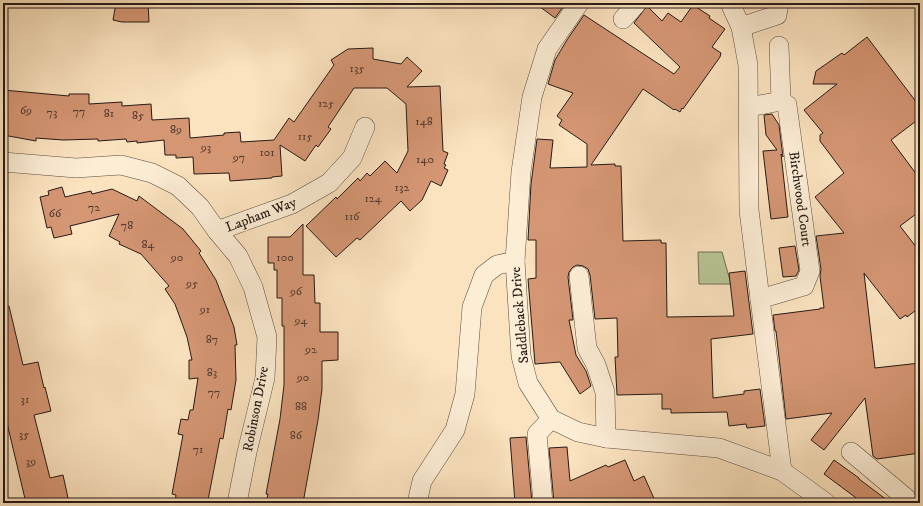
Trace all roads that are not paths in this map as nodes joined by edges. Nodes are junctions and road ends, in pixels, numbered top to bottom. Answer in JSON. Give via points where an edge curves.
{"nodes":[{"id":1,"x":579,"y":3,"type":"edge"},
{"id":2,"x":637,"y":3,"type":"edge"},
{"id":3,"x":730,"y":3,"type":"edge"},
{"id":4,"x":779,"y":3,"type":"edge"},
{"id":5,"x":623,"y":19,"type":"dead end"},
{"id":6,"x":741,"y":27,"type":"junction"},
{"id":7,"x":779,"y":46,"type":"dead end"},
{"id":8,"x":781,"y":101,"type":"junction"},
{"id":9,"x":749,"y":107,"type":"junction"},
{"id":10,"x":365,"y":127,"type":"dead end"},
{"id":11,"x":3,"y":162,"type":"edge"},
{"id":12,"x":217,"y":231,"type":"junction"},
{"id":13,"x":515,"y":261,"type":"junction"},
{"id":14,"x":579,"y":276,"type":"dead end"},
{"id":15,"x":760,"y":299,"type":"junction"},
{"id":16,"x":551,"y":419,"type":"junction"},
{"id":17,"x":606,"y":438,"type":"junction"},
{"id":18,"x":851,"y":452,"type":"dead end"},
{"id":19,"x":782,"y":471,"type":"junction"},
{"id":20,"x":237,"y":503,"type":"edge"},
{"id":21,"x":417,"y":503,"type":"edge"},
{"id":22,"x":543,"y":503,"type":"edge"},
{"id":23,"x":826,"y":503,"type":"edge"},
{"id":24,"x":908,"y":503,"type":"edge"}],
"edges":[{"from":1,"to":13,"type":"street","name":"Saddleback Drive","via":[[547,49],[532,97],[521,172]]},
{"from":2,"to":5,"type":"street"},
{"from":3,"to":6,"type":"street"},
{"from":4,"to":6,"type":"street","via":[[777,15]]},
{"from":6,"to":9,"type":"street","via":[[748,65]]},
{"from":7,"to":8,"type":"street"},
{"from":8,"to":9,"type":"street"},
{"from":8,"to":15,"type":"street","name":"Birchwood Court","via":[[787,105],[810,271],[804,286]]},
{"from":9,"to":15,"type":"street","via":[[750,210]]},
{"from":10,"to":12,"type":"street","name":"Lapham Way","via":[[352,158],[329,183],[292,204]]},
{"from":11,"to":12,"type":"street","name":"Lapham Way","via":[[76,168],[122,165],[152,173],[178,186],[200,207]]},
{"from":12,"to":20,"type":"street","name":"Robinson Drive","via":[[238,256],[253,287],[268,337],[265,378]]},
{"from":13,"to":16,"type":"street","name":"Saddleback Drive","via":[[521,356],[528,383]]},
{"from":13,"to":21,"type":"street","via":[[497,265],[484,275],[472,308],[465,394],[455,430],[422,482]]},
{"from":14,"to":17,"type":"street","via":[[587,348],[605,392]]},
{"from":15,"to":19,"type":"street"},
{"from":16,"to":17,"type":"street","via":[[578,432]]},
{"from":16,"to":22,"type":"street","via":[[537,434]]},
{"from":17,"to":19,"type":"street","via":[[719,448]]},
{"from":18,"to":24,"type":"street","via":[[906,498]]},
{"from":19,"to":23,"type":"street"}]}
